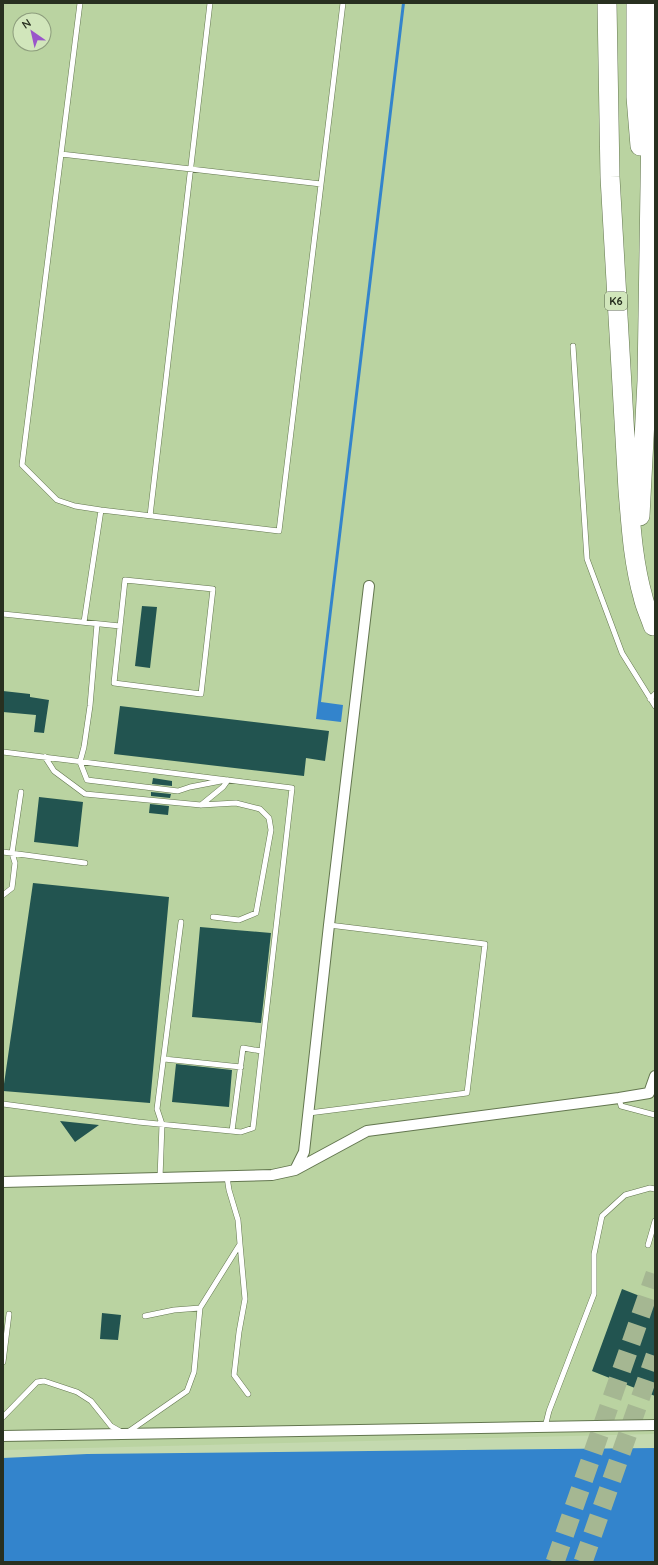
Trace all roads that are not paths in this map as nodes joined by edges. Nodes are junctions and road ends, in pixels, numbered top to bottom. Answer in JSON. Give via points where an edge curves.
{"nodes":[{"id":1,"x":80,"y":3,"type":"edge"},
{"id":2,"x":210,"y":3,"type":"edge"},
{"id":3,"x":343,"y":3,"type":"edge"},
{"id":4,"x":607,"y":3,"type":"edge"},
{"id":5,"x":636,"y":3,"type":"edge"},
{"id":6,"x":655,"y":3,"type":"edge"},
{"id":7,"x":61,"y":154,"type":"junction"},
{"id":8,"x":190,"y":169,"type":"junction"},
{"id":9,"x":321,"y":184,"type":"junction"},
{"id":10,"x":649,"y":289,"type":"junction"},
{"id":11,"x":574,"y":346,"type":"dead end"},
{"id":12,"x":101,"y":510,"type":"junction"},
{"id":13,"x":150,"y":516,"type":"junction"},
{"id":14,"x":369,"y":586,"type":"dead end"},
{"id":15,"x":643,"y":597,"type":"junction"},
{"id":16,"x":3,"y":614,"type":"edge"},
{"id":17,"x":84,"y":622,"type":"junction"},
{"id":18,"x":97,"y":624,"type":"junction"},
{"id":19,"x":120,"y":626,"type":"junction"},
{"id":20,"x":653,"y":626,"type":"dead end"},
{"id":21,"x":655,"y":694,"type":"edge"},
{"id":22,"x":650,"y":699,"type":"junction"},
{"id":23,"x":655,"y":706,"type":"edge"},
{"id":24,"x":3,"y":752,"type":"edge"},
{"id":25,"x":45,"y":758,"type":"junction"},
{"id":26,"x":80,"y":762,"type":"junction"},
{"id":27,"x":228,"y":780,"type":"junction"},
{"id":28,"x":20,"y":792,"type":"dead end"},
{"id":29,"x":201,"y":805,"type":"junction"},
{"id":30,"x":3,"y":852,"type":"edge"},
{"id":31,"x":12,"y":853,"type":"junction"},
{"id":32,"x":85,"y":863,"type":"dead end"},
{"id":33,"x":3,"y":895,"type":"edge"},
{"id":34,"x":213,"y":917,"type":"dead end"},
{"id":35,"x":181,"y":922,"type":"dead end"},
{"id":36,"x":329,"y":925,"type":"junction"},
{"id":37,"x":262,"y":1051,"type":"junction"},
{"id":38,"x":164,"y":1059,"type":"junction"},
{"id":39,"x":240,"y":1067,"type":"junction"},
{"id":40,"x":655,"y":1076,"type":"edge"},
{"id":41,"x":619,"y":1098,"type":"junction"},
{"id":42,"x":3,"y":1104,"type":"edge"},
{"id":43,"x":309,"y":1113,"type":"junction"},
{"id":44,"x":655,"y":1115,"type":"edge"},
{"id":45,"x":162,"y":1124,"type":"junction"},
{"id":46,"x":232,"y":1131,"type":"junction"},
{"id":47,"x":295,"y":1170,"type":"junction"},
{"id":48,"x":227,"y":1176,"type":"junction"},
{"id":49,"x":160,"y":1178,"type":"junction"},
{"id":50,"x":3,"y":1182,"type":"edge"},
{"id":51,"x":655,"y":1189,"type":"edge"},
{"id":52,"x":655,"y":1221,"type":"edge"},
{"id":53,"x":240,"y":1244,"type":"junction"},
{"id":54,"x":648,"y":1244,"type":"dead end"},
{"id":55,"x":200,"y":1308,"type":"junction"},
{"id":56,"x":9,"y":1314,"type":"dead end"},
{"id":57,"x":145,"y":1316,"type":"dead end"},
{"id":58,"x":3,"y":1362,"type":"edge"},
{"id":59,"x":248,"y":1394,"type":"dead end"},
{"id":60,"x":3,"y":1417,"type":"edge"},
{"id":61,"x":655,"y":1425,"type":"edge"},
{"id":62,"x":545,"y":1427,"type":"junction"},
{"id":63,"x":124,"y":1434,"type":"junction"},
{"id":64,"x":3,"y":1436,"type":"edge"}],
"edges":[{"from":1,"to":7,"type":"lane"},
{"from":2,"to":8,"type":"lane"},
{"from":3,"to":9,"type":"lane"},
{"from":4,"to":15,"type":"highway","number":"K6","via":[[615,285],[629,510]]},
{"from":5,"to":10,"type":"highway","via":[[636,97]]},
{"from":6,"to":10,"type":"highway"},
{"from":7,"to":8,"type":"lane"},
{"from":7,"to":12,"type":"lane","via":[[22,465],[57,500]]},
{"from":8,"to":9,"type":"lane"},
{"from":8,"to":13,"type":"lane"},
{"from":9,"to":13,"type":"lane","via":[[279,531]]},
{"from":10,"to":15,"type":"highway","via":[[646,410],[638,547]]},
{"from":11,"to":22,"type":"lane","via":[[587,559],[622,653]]},
{"from":12,"to":13,"type":"lane"},
{"from":12,"to":17,"type":"lane"},
{"from":14,"to":36,"type":"street"},
{"from":15,"to":20,"type":"highway","number":"K6"},
{"from":16,"to":17,"type":"lane"},
{"from":17,"to":18,"type":"lane"},
{"from":18,"to":19,"type":"lane"},
{"from":18,"to":26,"type":"lane","via":[[90,706]]},
{"from":19,"to":19,"type":"lane","via":[[114,683],[202,694],[213,589],[125,580]]},
{"from":21,"to":22,"type":"lane"},
{"from":22,"to":23,"type":"lane"},
{"from":24,"to":25,"type":"lane"},
{"from":25,"to":26,"type":"lane"},
{"from":25,"to":29,"type":"lane","via":[[54,771],[85,794]]},
{"from":26,"to":27,"type":"lane"},
{"from":26,"to":27,"type":"lane","via":[[87,780],[178,791]]},
{"from":27,"to":29,"type":"lane"},
{"from":27,"to":37,"type":"lane","via":[[292,788]]},
{"from":28,"to":31,"type":"lane"},
{"from":29,"to":34,"type":"lane","via":[[236,803],[260,809],[269,818],[271,830],[256,913],[239,920]]},
{"from":30,"to":31,"type":"lane"},
{"from":31,"to":32,"type":"lane"},
{"from":31,"to":33,"type":"lane","via":[[15,863],[12,888]]},
{"from":35,"to":38,"type":"lane"},
{"from":36,"to":43,"type":"street"},
{"from":36,"to":43,"type":"lane","via":[[485,944],[467,1092]]},
{"from":37,"to":39,"type":"lane","via":[[243,1048]]},
{"from":37,"to":46,"type":"lane","via":[[253,1128],[242,1132]]},
{"from":38,"to":39,"type":"lane"},
{"from":38,"to":45,"type":"lane","via":[[157,1109]]},
{"from":39,"to":46,"type":"lane"},
{"from":40,"to":41,"type":"street","via":[[649,1093]]},
{"from":41,"to":44,"type":"lane","via":[[621,1106]]},
{"from":41,"to":47,"type":"street","via":[[367,1131]]},
{"from":42,"to":45,"type":"lane"},
{"from":43,"to":47,"type":"street","via":[[304,1152]]},
{"from":45,"to":46,"type":"lane"},
{"from":45,"to":49,"type":"lane"},
{"from":47,"to":48,"type":"street","via":[[272,1176]]},
{"from":48,"to":49,"type":"street"},
{"from":48,"to":53,"type":"lane","via":[[238,1220]]},
{"from":49,"to":50,"type":"street"},
{"from":51,"to":62,"type":"lane","via":[[650,1188],[625,1196],[602,1216],[594,1254],[594,1294]]},
{"from":52,"to":54,"type":"lane"},
{"from":53,"to":55,"type":"lane"},
{"from":53,"to":59,"type":"lane","via":[[244,1299],[234,1375]]},
{"from":55,"to":57,"type":"lane"},
{"from":55,"to":63,"type":"lane","via":[[194,1372],[187,1391]]},
{"from":56,"to":58,"type":"lane"},
{"from":60,"to":63,"type":"lane","via":[[37,1382],[44,1381],[77,1392],[91,1401],[111,1426]]},
{"from":61,"to":62,"type":"street"},
{"from":62,"to":63,"type":"street"},
{"from":63,"to":64,"type":"street"}]}
